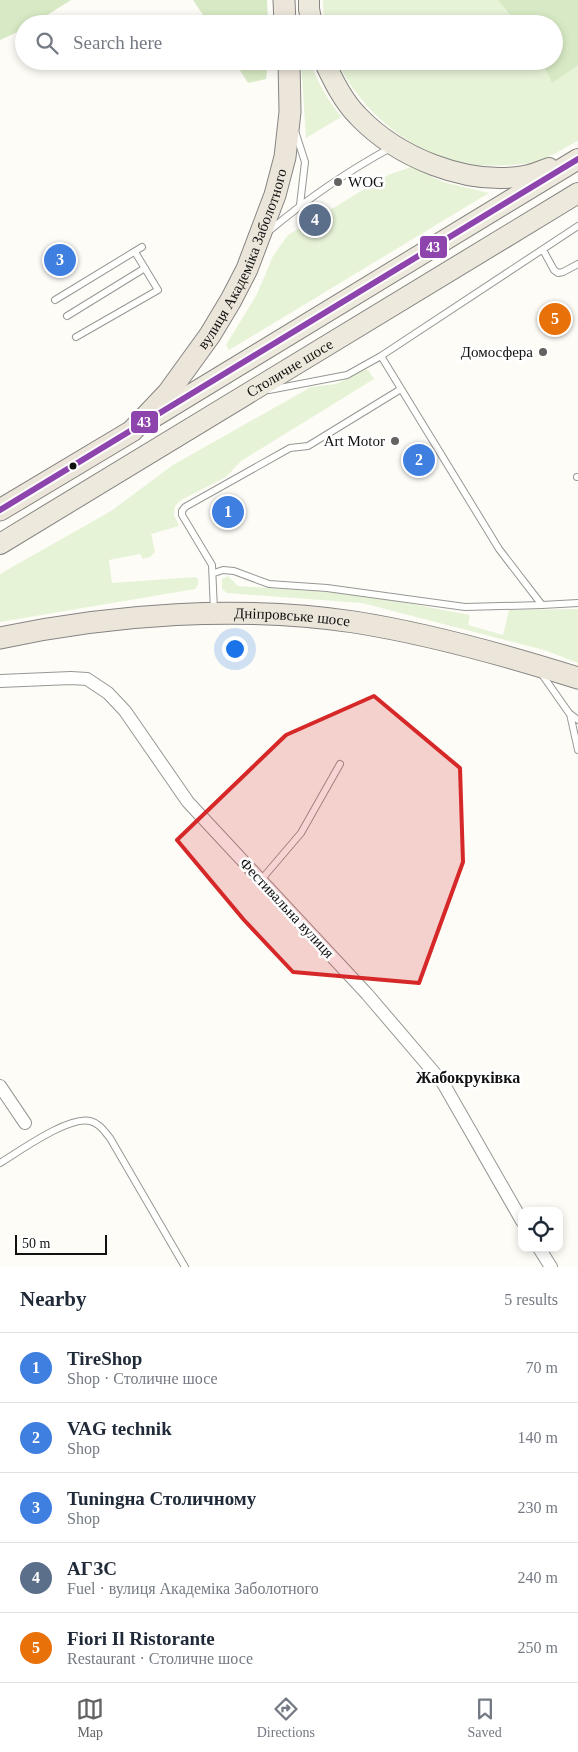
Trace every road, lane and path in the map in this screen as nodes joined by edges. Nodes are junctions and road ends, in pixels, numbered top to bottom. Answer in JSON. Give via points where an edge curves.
{"nodes":[{"id":1,"x":284,"y":0,"type":"edge"},
{"id":2,"x":309,"y":0,"type":"edge"},
{"id":3,"x":285,"y":15,"type":"edge"},
{"id":4,"x":310,"y":15,"type":"edge"},
{"id":5,"x":289,"y":70,"type":"edge"},
{"id":6,"x":328,"y":70,"type":"edge"},
{"id":7,"x":290,"y":112,"type":"junction"},
{"id":8,"x":394,"y":146,"type":"junction"},
{"id":9,"x":578,"y":159,"type":"edge"},
{"id":10,"x":578,"y":193,"type":"edge"},
{"id":11,"x":300,"y":205,"type":"junction"},
{"id":12,"x":578,"y":226,"type":"edge"},
{"id":13,"x":258,"y":240,"type":"junction"},
{"id":14,"x":142,"y":247,"type":"dead end"},
{"id":15,"x":543,"y":250,"type":"junction"},
{"id":16,"x":135,"y":252,"type":"junction"},
{"id":17,"x":578,"y":264,"type":"edge"},
{"id":18,"x":145,"y":268,"type":"junction"},
{"id":19,"x":55,"y":300,"type":"dead end"},
{"id":20,"x":67,"y":316,"type":"dead end"},
{"id":21,"x":76,"y":337,"type":"dead end"},
{"id":22,"x":381,"y":356,"type":"junction"},
{"id":23,"x":401,"y":389,"type":"junction"},
{"id":24,"x":248,"y":394,"type":"junction"},
{"id":25,"x":132,"y":431,"type":"junction"},
{"id":26,"x":0,"y":510,"type":"edge"},
{"id":27,"x":0,"y":544,"type":"edge"},
{"id":28,"x":214,"y":573,"type":"junction"},
{"id":29,"x":578,"y":603,"type":"edge"},
{"id":30,"x":542,"y":605,"type":"junction"},
{"id":31,"x":214,"y":614,"type":"junction"},
{"id":32,"x":0,"y":638,"type":"edge"},
{"id":33,"x":535,"y":664,"type":"junction"},
{"id":34,"x":578,"y":678,"type":"edge"},
{"id":35,"x":0,"y":681,"type":"edge"},
{"id":36,"x":570,"y":713,"type":"junction"},
{"id":37,"x":578,"y":720,"type":"edge"},
{"id":38,"x":578,"y":750,"type":"edge"},
{"id":39,"x":340,"y":764,"type":"dead end"},
{"id":40,"x":261,"y":880,"type":"junction"},
{"id":41,"x":0,"y":1086,"type":"edge"},
{"id":42,"x":25,"y":1124,"type":"dead end"},
{"id":43,"x":0,"y":1163,"type":"edge"},
{"id":44,"x":518,"y":1214,"type":"edge"},
{"id":45,"x":542,"y":1252,"type":"edge"},
{"id":46,"x":186,"y":1267,"type":"edge"},
{"id":47,"x":552,"y":1267,"type":"edge"}],
"edges":[{"from":1,"to":3,"type":"highway"},
{"from":2,"to":4,"type":"main road"},
{"from":5,"to":7,"type":"highway","name":"вулиця Академіка Заболотного"},
{"from":6,"to":8,"type":"main road","via":[[357,116]]},
{"from":7,"to":11,"type":"lane","via":[[305,162]]},
{"from":7,"to":13,"type":"highway","name":"вулиця Академіка Заболотного","via":[[285,157]]},
{"from":8,"to":9,"type":"main road","via":[[427,163],[470,176],[524,176]]},
{"from":8,"to":11,"type":"lane"},
{"from":9,"to":25,"type":"main road","name":"Столичне шосе"},
{"from":10,"to":24,"type":"main road","name":"Столичне шосе"},
{"from":11,"to":13,"type":"lane"},
{"from":12,"to":15,"type":"lane"},
{"from":13,"to":25,"type":"highway","name":"вулиця Академіка Заболотного","via":[[247,269],[210,335],[168,393]]},
{"from":14,"to":16,"type":"lane"},
{"from":15,"to":17,"type":"lane","via":[[558,273]]},
{"from":15,"to":22,"type":"lane"},
{"from":16,"to":18,"type":"lane"},
{"from":16,"to":19,"type":"lane"},
{"from":18,"to":20,"type":"lane"},
{"from":18,"to":21,"type":"lane","via":[[158,290]]},
{"from":22,"to":23,"type":"lane"},
{"from":22,"to":24,"type":"lane","via":[[347,375]]},
{"from":23,"to":28,"type":"lane","via":[[308,446],[290,448],[185,507],[182,515]]},
{"from":23,"to":30,"type":"lane","via":[[499,550]]},
{"from":24,"to":27,"type":"main road","name":"Столичне шосе"},
{"from":25,"to":26,"type":"highway","name":"Столичне шосе"},
{"from":28,"to":30,"type":"lane","via":[[234,571],[269,584],[327,588],[465,607]]},
{"from":28,"to":31,"type":"lane"},
{"from":29,"to":30,"type":"lane"},
{"from":31,"to":32,"type":"highway","name":"Дніпровське шосе","via":[[145,617]]},
{"from":31,"to":33,"type":"highway","name":"Дніпровське шосе","via":[[267,614],[352,622],[403,631]]},
{"from":33,"to":34,"type":"highway","name":"Дніпровське шосе"},
{"from":33,"to":36,"type":"lane"},
{"from":35,"to":40,"type":"street","name":"Фестивальна вулиця","via":[[71,678],[87,679],[99,686],[124,711],[188,802]]},
{"from":36,"to":37,"type":"lane"},
{"from":36,"to":38,"type":"lane"},
{"from":39,"to":40,"type":"lane","via":[[301,833]]},
{"from":40,"to":44,"type":"street","name":"Фестивальна вулиця","via":[[367,994],[443,1083]]},
{"from":41,"to":42,"type":"street"},
{"from":43,"to":46,"type":"lane","via":[[65,1124],[91,1121],[110,1138]]},
{"from":45,"to":47,"type":"street"}]}
